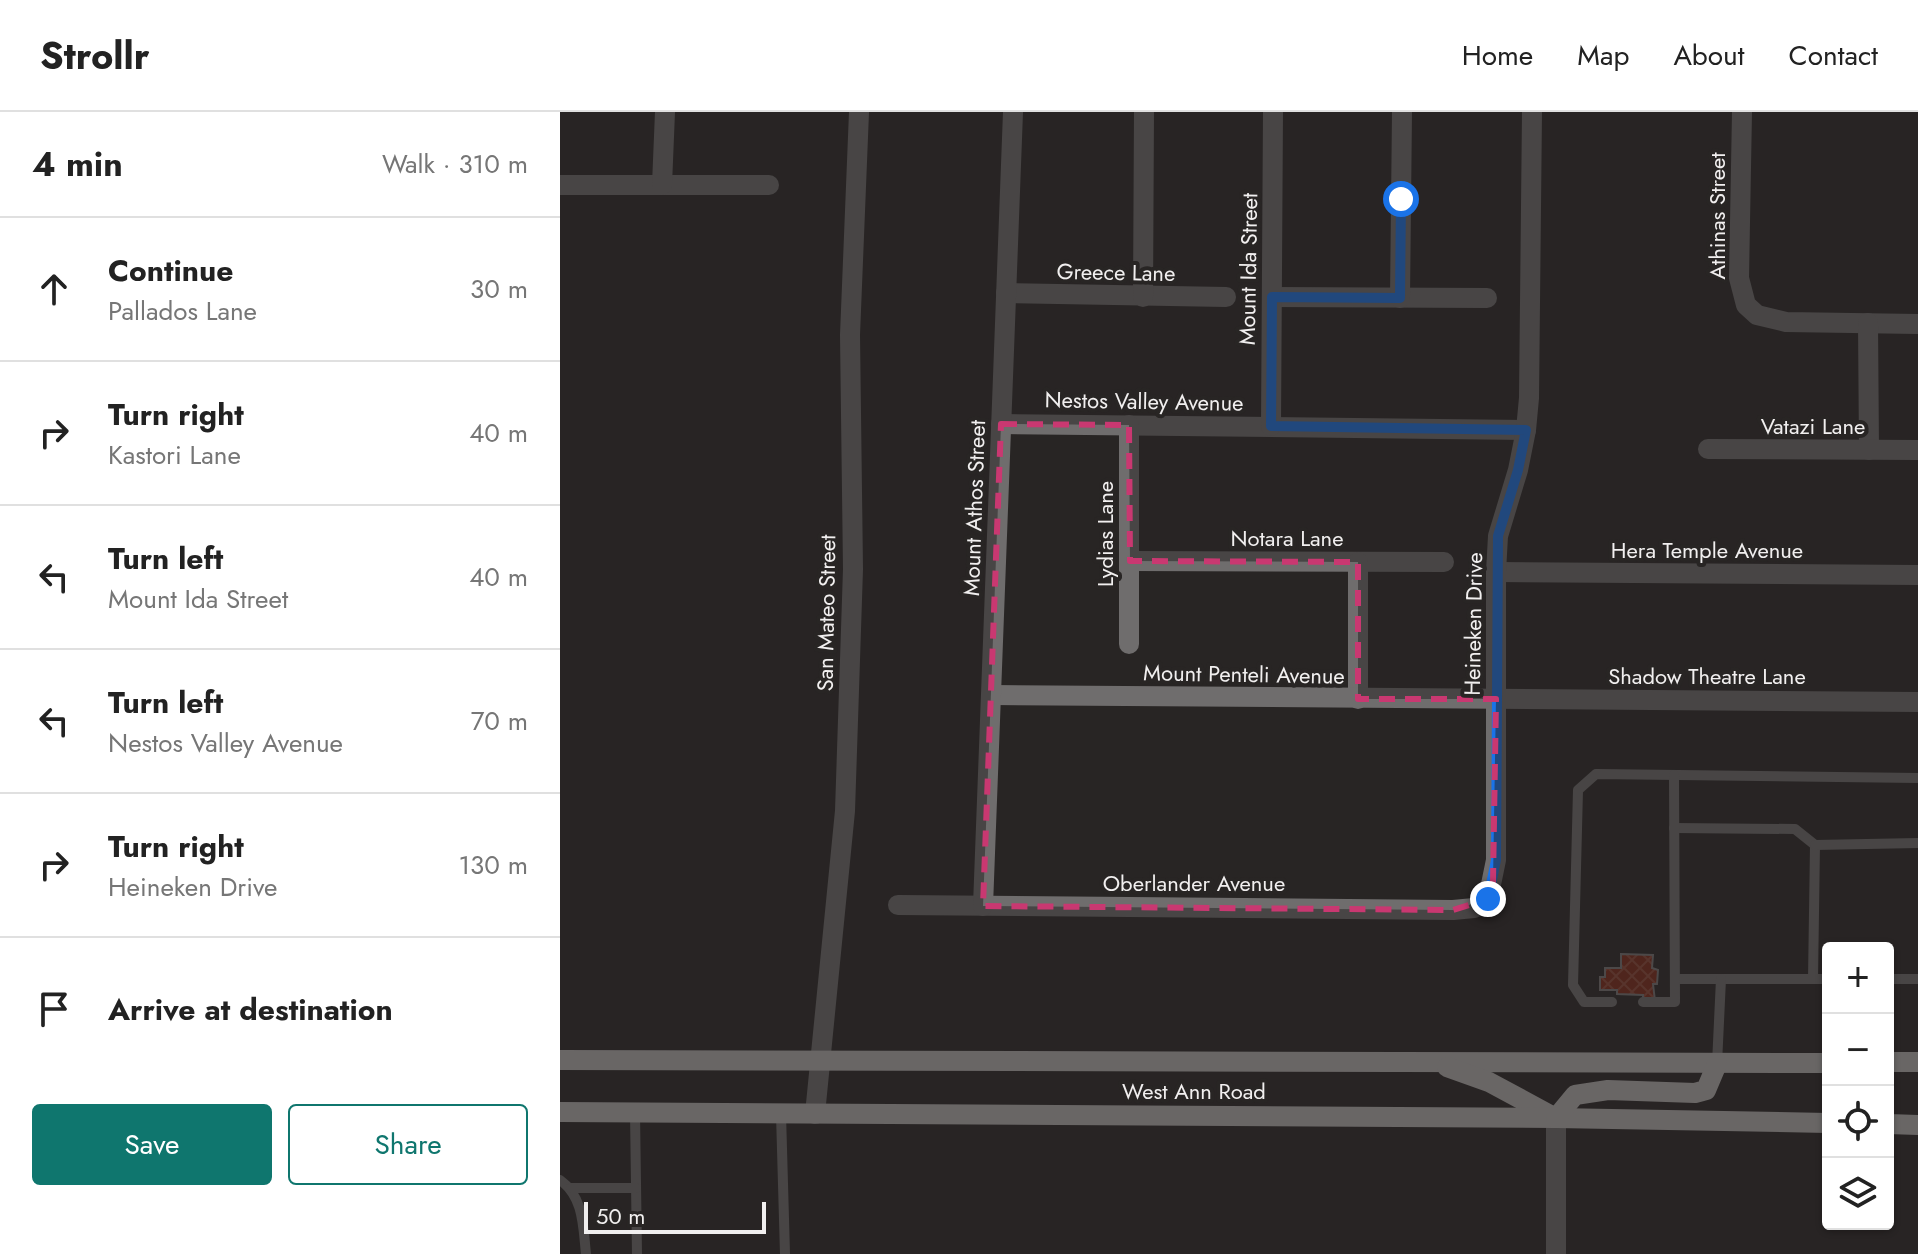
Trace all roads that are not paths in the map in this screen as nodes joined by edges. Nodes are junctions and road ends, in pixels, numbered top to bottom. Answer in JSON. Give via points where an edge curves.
{"nodes":[{"id":1,"x":665,"y":112,"type":"edge"},
{"id":2,"x":859,"y":112,"type":"edge"},
{"id":3,"x":1013,"y":112,"type":"edge"},
{"id":4,"x":1144,"y":112,"type":"edge"},
{"id":5,"x":1273,"y":112,"type":"edge"},
{"id":6,"x":1402,"y":112,"type":"edge"},
{"id":7,"x":1532,"y":112,"type":"edge"},
{"id":8,"x":1742,"y":112,"type":"edge"},
{"id":9,"x":560,"y":185,"type":"edge"},
{"id":10,"x":662,"y":185,"type":"junction"},
{"id":11,"x":769,"y":185,"type":"dead end"},
{"id":12,"x":1006,"y":293,"type":"junction"},
{"id":13,"x":1143,"y":297,"type":"junction"},
{"id":14,"x":1226,"y":297,"type":"dead end"},
{"id":15,"x":1272,"y":297,"type":"junction"},
{"id":16,"x":1400,"y":298,"type":"junction"},
{"id":17,"x":1487,"y":298,"type":"dead end"},
{"id":18,"x":1868,"y":323,"type":"junction"},
{"id":19,"x":1918,"y":324,"type":"edge"},
{"id":20,"x":1001,"y":424,"type":"junction"},
{"id":21,"x":1129,"y":425,"type":"junction"},
{"id":22,"x":1271,"y":426,"type":"junction"},
{"id":23,"x":1526,"y":430,"type":"junction"},
{"id":24,"x":1708,"y":449,"type":"dead end"},
{"id":25,"x":1869,"y":450,"type":"junction"},
{"id":26,"x":1918,"y":450,"type":"edge"},
{"id":27,"x":1130,"y":561,"type":"junction"},
{"id":28,"x":1358,"y":562,"type":"junction"},
{"id":29,"x":1444,"y":562,"type":"dead end"},
{"id":30,"x":1496,"y":572,"type":"junction"},
{"id":31,"x":1918,"y":575,"type":"edge"},
{"id":32,"x":1129,"y":644,"type":"dead end"},
{"id":33,"x":992,"y":695,"type":"junction"},
{"id":34,"x":1358,"y":699,"type":"junction"},
{"id":35,"x":1496,"y":699,"type":"junction"},
{"id":36,"x":1918,"y":702,"type":"edge"},
{"id":37,"x":1674,"y":775,"type":"junction"},
{"id":38,"x":1918,"y":778,"type":"edge"},
{"id":39,"x":1674,"y":828,"type":"junction"},
{"id":40,"x":1918,"y":843,"type":"edge"},
{"id":41,"x":1815,"y":845,"type":"junction"},
{"id":42,"x":1488,"y":899,"type":"joint"},
{"id":43,"x":898,"y":905,"type":"dead end"},
{"id":44,"x":983,"y":906,"type":"junction"},
{"id":45,"x":1676,"y":979,"type":"junction"},
{"id":46,"x":1721,"y":979,"type":"junction"},
{"id":47,"x":1813,"y":979,"type":"junction"},
{"id":48,"x":1822,"y":979,"type":"edge"},
{"id":49,"x":1894,"y":979,"type":"edge"},
{"id":50,"x":1918,"y":979,"type":"edge"},
{"id":51,"x":1612,"y":1002,"type":"dead end"},
{"id":52,"x":1643,"y":1002,"type":"dead end"},
{"id":53,"x":560,"y":1060,"type":"edge"},
{"id":54,"x":820,"y":1061,"type":"junction"},
{"id":55,"x":1428,"y":1061,"type":"junction"},
{"id":56,"x":1894,"y":1062,"type":"edge"},
{"id":57,"x":1918,"y":1062,"type":"edge"},
{"id":58,"x":1822,"y":1063,"type":"edge"},
{"id":59,"x":1717,"y":1064,"type":"junction"},
{"id":60,"x":560,"y":1112,"type":"edge"},
{"id":61,"x":635,"y":1113,"type":"junction"},
{"id":62,"x":781,"y":1114,"type":"junction"},
{"id":63,"x":815,"y":1114,"type":"junction"},
{"id":64,"x":1556,"y":1118,"type":"junction"},
{"id":65,"x":1822,"y":1123,"type":"edge"},
{"id":66,"x":1894,"y":1124,"type":"edge"},
{"id":67,"x":1918,"y":1125,"type":"edge"},
{"id":68,"x":560,"y":1180,"type":"edge"},
{"id":69,"x":571,"y":1188,"type":"junction"},
{"id":70,"x":636,"y":1188,"type":"junction"},
{"id":71,"x":586,"y":1254,"type":"edge"},
{"id":72,"x":637,"y":1254,"type":"edge"},
{"id":73,"x":785,"y":1254,"type":"edge"},
{"id":74,"x":1556,"y":1254,"type":"edge"}],
"edges":[{"from":1,"to":10,"type":"street"},
{"from":2,"to":54,"type":"street","name":"San Mateo Street","via":[[850,335],[853,569],[845,811]]},
{"from":3,"to":12,"type":"street","name":"Mount Athos Street"},
{"from":4,"to":13,"type":"street"},
{"from":5,"to":15,"type":"street","name":"Mount Ida Street"},
{"from":6,"to":16,"type":"street"},
{"from":7,"to":23,"type":"street","name":"Heineken Drive"},
{"from":8,"to":18,"type":"street","name":"Athinas Street","via":[[1739,278],[1746,305],[1771,321]]},
{"from":9,"to":10,"type":"street"},
{"from":10,"to":11,"type":"street"},
{"from":12,"to":13,"type":"street","name":"Greece Lane"},
{"from":12,"to":20,"type":"street","name":"Mount Athos Street"},
{"from":13,"to":14,"type":"street","name":"Greece Lane"},
{"from":15,"to":16,"type":"street"},
{"from":15,"to":22,"type":"street","name":"Mount Ida Street"},
{"from":16,"to":17,"type":"street"},
{"from":18,"to":19,"type":"street"},
{"from":18,"to":25,"type":"street"},
{"from":20,"to":21,"type":"street","name":"Nestos Valley Avenue"},
{"from":20,"to":33,"type":"street","name":"Mount Athos Street"},
{"from":21,"to":22,"type":"street","name":"Nestos Valley Avenue"},
{"from":21,"to":27,"type":"street","name":"Lydias Lane"},
{"from":22,"to":23,"type":"street","name":"Nestos Valley Avenue"},
{"from":23,"to":30,"type":"street","name":"Heineken Drive","via":[[1498,536]]},
{"from":24,"to":25,"type":"street","name":"Vatazi Lane"},
{"from":25,"to":26,"type":"street","name":"Vatazi Lane"},
{"from":27,"to":28,"type":"street","name":"Notara Lane"},
{"from":27,"to":32,"type":"street","name":"Lydias Lane"},
{"from":28,"to":29,"type":"street","name":"Notara Lane"},
{"from":28,"to":34,"type":"street"},
{"from":30,"to":31,"type":"street","name":"Hera Temple Avenue"},
{"from":30,"to":35,"type":"street","name":"Heineken Drive"},
{"from":33,"to":34,"type":"street","name":"Mount Penteli Avenue"},
{"from":33,"to":44,"type":"street","name":"Mount Athos Street"},
{"from":34,"to":35,"type":"street","name":"Mount Penteli Avenue"},
{"from":35,"to":36,"type":"street","name":"Shadow Theatre Lane"},
{"from":35,"to":42,"type":"street","name":"Heineken Drive","via":[[1496,860]]},
{"from":37,"to":38,"type":"lane"},
{"from":37,"to":39,"type":"lane"},
{"from":37,"to":51,"type":"lane","via":[[1596,774],[1578,790],[1573,985],[1584,1002]]},
{"from":39,"to":41,"type":"lane","via":[[1795,829]]},
{"from":39,"to":45,"type":"lane"},
{"from":40,"to":41,"type":"lane"},
{"from":41,"to":47,"type":"lane"},
{"from":42,"to":44,"type":"street","name":"Oberlander Avenue","via":[[1474,908],[1453,910]]},
{"from":43,"to":44,"type":"street","name":"Oberlander Avenue"},
{"from":45,"to":46,"type":"lane"},
{"from":45,"to":52,"type":"lane","via":[[1675,1002]]},
{"from":46,"to":47,"type":"lane"},
{"from":46,"to":59,"type":"lane"},
{"from":47,"to":48,"type":"lane"},
{"from":49,"to":50,"type":"lane"},
{"from":53,"to":54,"type":"main road","name":"West Ann Road"},
{"from":54,"to":55,"type":"main road","name":"West Ann Road"},
{"from":54,"to":63,"type":"street","name":"San Mateo Street"},
{"from":55,"to":59,"type":"main road","name":"West Ann Road"},
{"from":55,"to":64,"type":"main road","via":[[1489,1082]]},
{"from":56,"to":57,"type":"main road"},
{"from":58,"to":59,"type":"main road","name":"West Ann Road"},
{"from":59,"to":64,"type":"main road","via":[[1706,1090],[1575,1095]]},
{"from":60,"to":61,"type":"main road","name":"West Ann Road"},
{"from":61,"to":62,"type":"main road","name":"West Ann Road"},
{"from":61,"to":70,"type":"lane"},
{"from":62,"to":63,"type":"main road","name":"West Ann Road"},
{"from":62,"to":73,"type":"lane"},
{"from":63,"to":64,"type":"main road","name":"West Ann Road"},
{"from":64,"to":65,"type":"main road","name":"West Ann Road"},
{"from":64,"to":74,"type":"street"},
{"from":66,"to":67,"type":"main road"},
{"from":68,"to":69,"type":"lane"},
{"from":69,"to":70,"type":"lane"},
{"from":69,"to":71,"type":"lane","via":[[580,1207]]},
{"from":70,"to":72,"type":"lane"}]}
